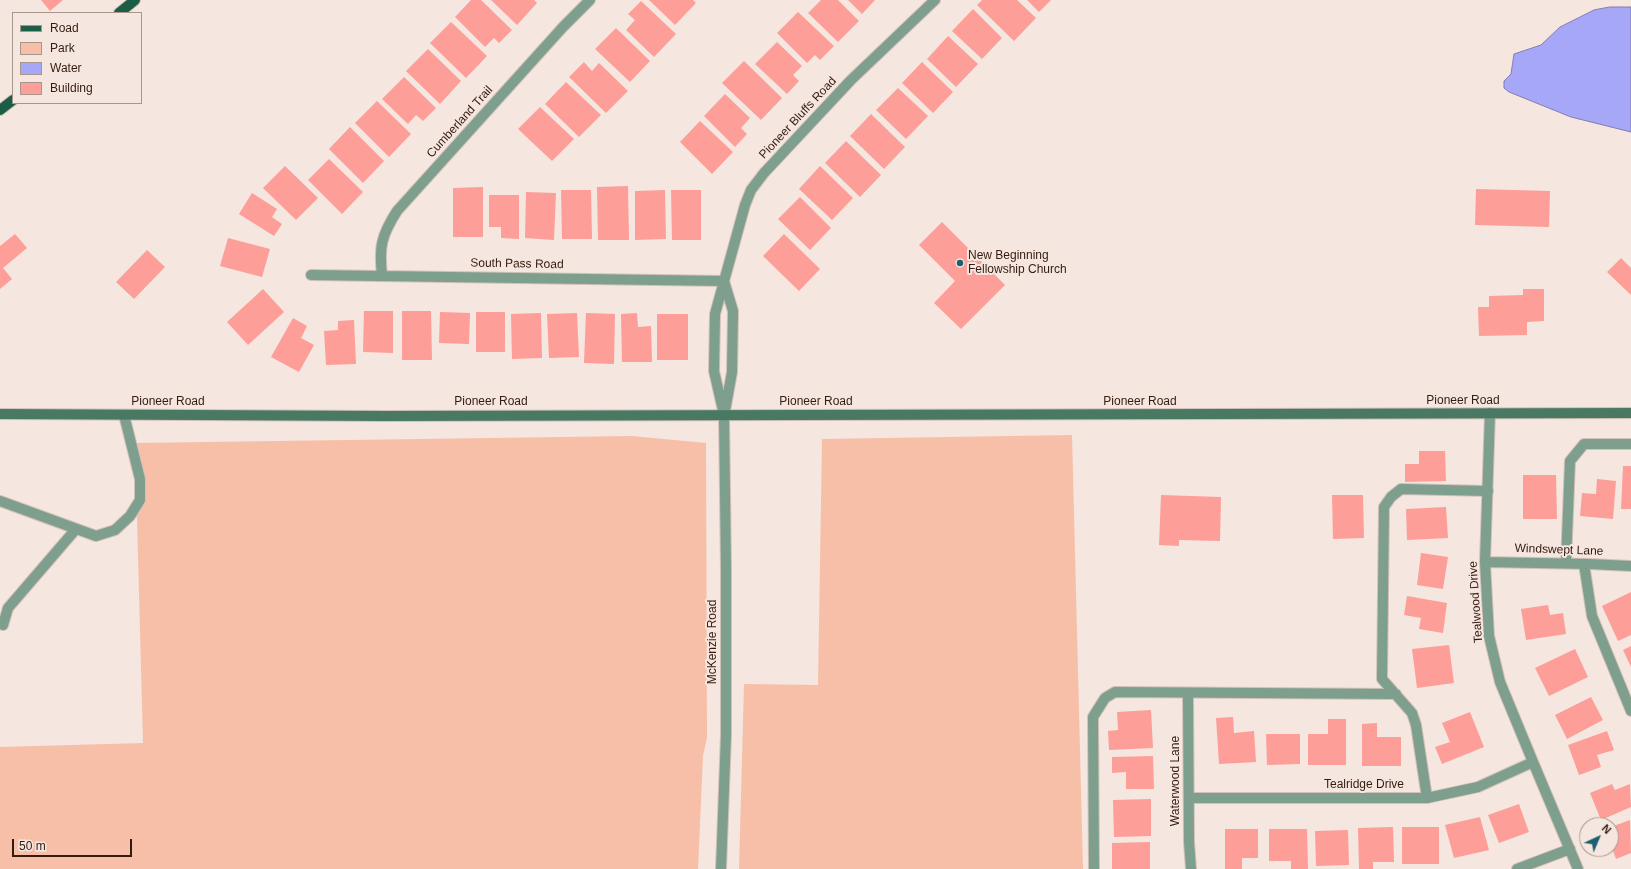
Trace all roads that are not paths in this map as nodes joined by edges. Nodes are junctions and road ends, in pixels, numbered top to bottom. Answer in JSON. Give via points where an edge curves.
{"nodes":[{"id":1,"x":135,"y":0,"type":"edge"},
{"id":2,"x":590,"y":0,"type":"edge"},
{"id":3,"x":935,"y":0,"type":"edge"},
{"id":4,"x":120,"y":12,"type":"edge"},
{"id":5,"x":12,"y":101,"type":"edge"},
{"id":6,"x":0,"y":110,"type":"edge"},
{"id":7,"x":311,"y":275,"type":"dead end"},
{"id":8,"x":382,"y":276,"type":"junction"},
{"id":9,"x":724,"y":281,"type":"junction"},
{"id":10,"x":1490,"y":413,"type":"junction"},
{"id":11,"x":1631,"y":413,"type":"edge"},
{"id":12,"x":0,"y":414,"type":"edge"},
{"id":13,"x":124,"y":415,"type":"junction"},
{"id":14,"x":724,"y":415,"type":"junction"},
{"id":15,"x":1631,"y":444,"type":"edge"},
{"id":16,"x":1488,"y":491,"type":"junction"},
{"id":17,"x":0,"y":501,"type":"edge"},
{"id":18,"x":76,"y":529,"type":"junction"},
{"id":19,"x":1486,"y":562,"type":"junction"},
{"id":20,"x":1566,"y":563,"type":"junction"},
{"id":21,"x":1584,"y":564,"type":"junction"},
{"id":22,"x":1631,"y":566,"type":"edge"},
{"id":23,"x":3,"y":625,"type":"dead end"},
{"id":24,"x":1188,"y":694,"type":"junction"},
{"id":25,"x":1396,"y":694,"type":"junction"},
{"id":26,"x":1631,"y":711,"type":"edge"},
{"id":27,"x":1533,"y":762,"type":"junction"},
{"id":28,"x":1190,"y":798,"type":"junction"},
{"id":29,"x":1427,"y":798,"type":"junction"},
{"id":30,"x":1570,"y":849,"type":"junction"},
{"id":31,"x":721,"y":869,"type":"edge"},
{"id":32,"x":1094,"y":869,"type":"edge"},
{"id":33,"x":1192,"y":869,"type":"edge"},
{"id":34,"x":1517,"y":869,"type":"edge"},
{"id":35,"x":1578,"y":869,"type":"edge"}],
"edges":[{"from":1,"to":4,"type":"main road"},
{"from":2,"to":8,"type":"street","name":"Cumberland Trail","via":[[397,211],[387,226],[381,243]]},
{"from":3,"to":9,"type":"street","name":"Pioneer Bluffs Road","via":[[851,80],[751,190]]},
{"from":5,"to":6,"type":"main road"},
{"from":7,"to":8,"type":"street","name":"South Pass Road"},
{"from":8,"to":9,"type":"street","name":"South Pass Road"},
{"from":9,"to":14,"type":"street","via":[[733,311],[732,372]]},
{"from":9,"to":14,"type":"street","name":"Pioneer Bluffs Road","via":[[715,314],[714,371]]},
{"from":10,"to":11,"type":"main road","name":"Pioneer Road"},
{"from":10,"to":14,"type":"main road","name":"Pioneer Road"},
{"from":10,"to":16,"type":"street","name":"Tealwood Drive"},
{"from":12,"to":13,"type":"main road","name":"Pioneer Road"},
{"from":13,"to":14,"type":"main road","name":"Pioneer Road"},
{"from":13,"to":18,"type":"street","via":[[140,479],[140,500],[130,516],[115,530],[96,536]]},
{"from":14,"to":31,"type":"street","name":"McKenzie Road","via":[[726,727]]},
{"from":15,"to":20,"type":"street","via":[[1584,444],[1570,461]]},
{"from":16,"to":19,"type":"street","name":"Tealwood Drive"},
{"from":16,"to":25,"type":"street","via":[[1401,489],[1384,507],[1382,679]]},
{"from":17,"to":18,"type":"street"},
{"from":18,"to":23,"type":"street","via":[[8,608]]},
{"from":19,"to":20,"type":"street","name":"Windswept Lane"},
{"from":19,"to":27,"type":"street","name":"Tealwood Drive","via":[[1489,636],[1500,682]]},
{"from":20,"to":21,"type":"street","name":"Windswept Lane"},
{"from":21,"to":22,"type":"street","name":"Windswept Lane"},
{"from":21,"to":26,"type":"street","via":[[1592,616]]},
{"from":24,"to":25,"type":"street"},
{"from":24,"to":28,"type":"street","name":"Waterwood Lane"},
{"from":24,"to":32,"type":"street","via":[[1115,692],[1105,698],[1093,716]]},
{"from":25,"to":29,"type":"street","via":[[1412,712],[1416,725]]},
{"from":27,"to":29,"type":"street","name":"Tealridge Drive","via":[[1478,787]]},
{"from":27,"to":30,"type":"street","name":"Tealwood Drive"},
{"from":28,"to":29,"type":"street","name":"Tealridge Drive"},
{"from":28,"to":33,"type":"street","name":"Waterwood Lane","via":[[1189,842]]},
{"from":30,"to":34,"type":"street"},
{"from":30,"to":35,"type":"street","name":"Tealwood Drive"}]}
